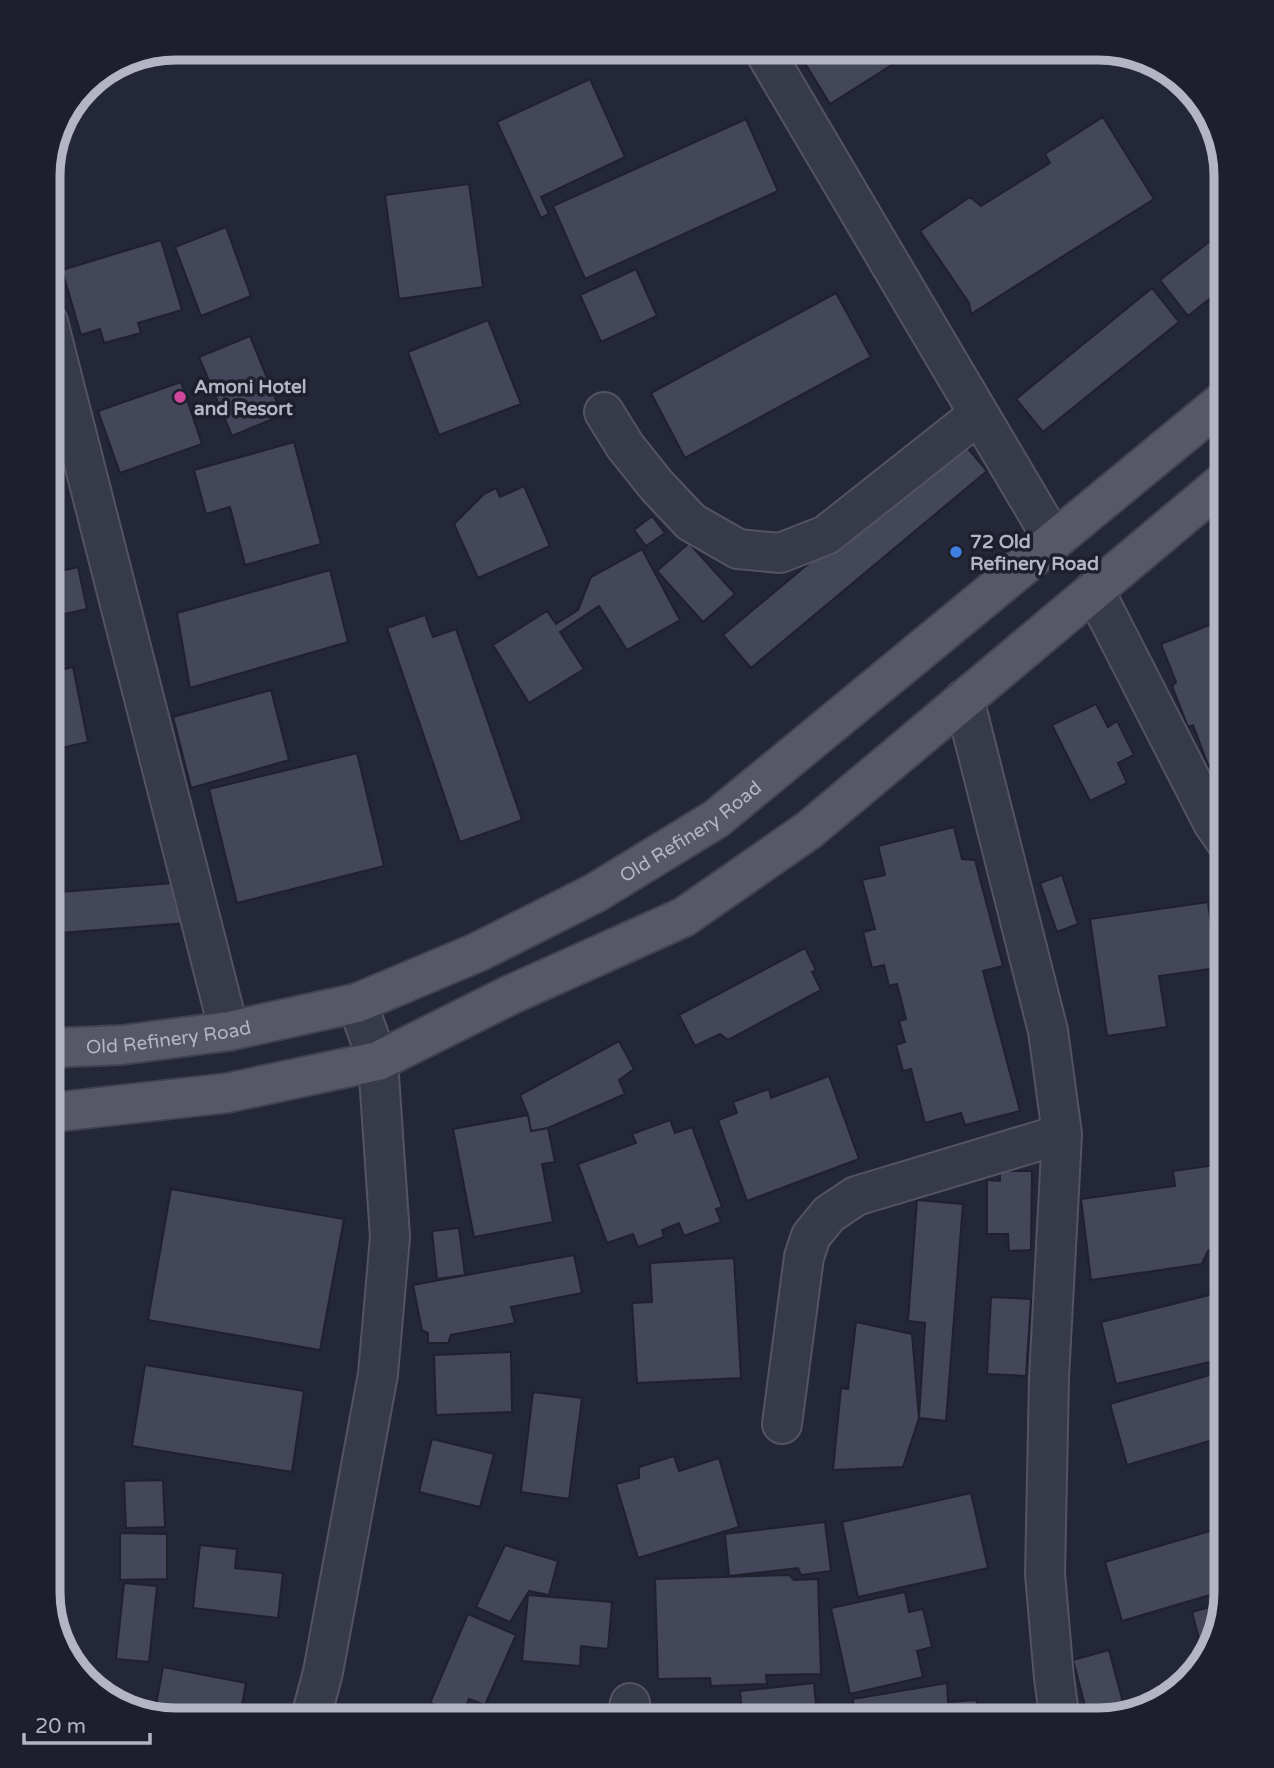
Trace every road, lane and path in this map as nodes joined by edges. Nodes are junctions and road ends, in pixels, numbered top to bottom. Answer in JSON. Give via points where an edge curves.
{"nodes":[{"id":1,"x":770,"y":60,"type":"edge"},
{"id":2,"x":60,"y":369,"type":"edge"},
{"id":3,"x":1214,"y":409,"type":"edge"},
{"id":4,"x":604,"y":412,"type":"dead end"},
{"id":5,"x":979,"y":414,"type":"junction"},
{"id":6,"x":1214,"y":490,"type":"edge"},
{"id":7,"x":1054,"y":541,"type":"junction"},
{"id":8,"x":1094,"y":590,"type":"junction"},
{"id":9,"x":964,"y":699,"type":"junction"},
{"id":10,"x":1214,"y":824,"type":"edge"},
{"id":11,"x":356,"y":1003,"type":"junction"},
{"id":12,"x":229,"y":1031,"type":"junction"},
{"id":13,"x":60,"y":1047,"type":"edge"},
{"id":14,"x":378,"y":1061,"type":"junction"},
{"id":15,"x":60,"y":1112,"type":"edge"},
{"id":16,"x":1062,"y":1134,"type":"junction"},
{"id":17,"x":782,"y":1424,"type":"dead end"},
{"id":18,"x":313,"y":1708,"type":"edge"},
{"id":19,"x":1058,"y":1708,"type":"edge"}],
"edges":[{"from":1,"to":5,"type":"street"},
{"from":2,"to":12,"type":"street"},
{"from":3,"to":7,"type":"main road","name":"Old Refinery Road"},
{"from":4,"to":5,"type":"street","via":[[625,446],[691,522],[738,549],[779,553],[826,535]]},
{"from":5,"to":7,"type":"street"},
{"from":6,"to":8,"type":"main road"},
{"from":7,"to":11,"type":"main road","name":"Old Refinery Road","via":[[716,819],[595,893],[478,952]]},
{"from":8,"to":9,"type":"main road"},
{"from":8,"to":10,"type":"street"},
{"from":9,"to":14,"type":"main road","via":[[809,830],[684,917],[510,995]]},
{"from":9,"to":16,"type":"street","via":[[1048,1031]]},
{"from":11,"to":12,"type":"main road","name":"Old Refinery Road"},
{"from":11,"to":14,"type":"street"},
{"from":12,"to":13,"type":"main road","name":"Old Refinery Road","via":[[122,1045]]},
{"from":14,"to":15,"type":"main road","via":[[227,1093]]},
{"from":14,"to":18,"type":"street","via":[[390,1237],[378,1374]]},
{"from":16,"to":17,"type":"street","via":[[856,1196],[829,1214],[811,1236],[804,1258]]},
{"from":16,"to":19,"type":"street","via":[[1049,1378],[1045,1574]]}]}
